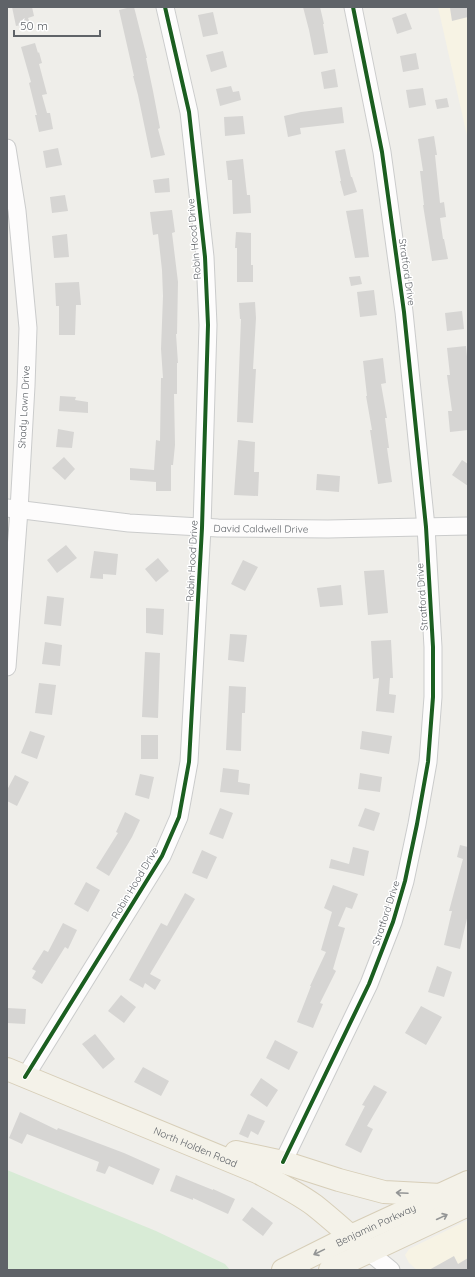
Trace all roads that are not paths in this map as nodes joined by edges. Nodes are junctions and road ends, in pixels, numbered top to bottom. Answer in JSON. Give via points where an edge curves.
{"nodes":[{"id":1,"x":165,"y":7,"type":"edge"},
{"id":2,"x":353,"y":7,"type":"edge"},
{"id":3,"x":7,"y":148,"type":"edge"},
{"id":4,"x":13,"y":509,"type":"edge"},
{"id":5,"x":468,"y":526,"type":"edge"},
{"id":6,"x":426,"y":527,"type":"junction"},
{"id":7,"x":202,"y":528,"type":"junction"},
{"id":8,"x":7,"y":668,"type":"edge"},
{"id":9,"x":16,"y":1073,"type":"edge"},
{"id":10,"x":215,"y":1154,"type":"junction"},
{"id":11,"x":283,"y":1162,"type":"junction"},
{"id":12,"x":468,"y":1182,"type":"edge"},
{"id":13,"x":441,"y":1195,"type":"junction"},
{"id":14,"x":468,"y":1205,"type":"edge"},
{"id":15,"x":351,"y":1236,"type":"junction"},
{"id":16,"x":369,"y":1252,"type":"junction"},
{"id":17,"x":283,"y":1270,"type":"edge"},
{"id":18,"x":330,"y":1270,"type":"edge"},
{"id":19,"x":391,"y":1270,"type":"edge"}],
"edges":[{"from":1,"to":7,"type":"street","name":"Robin Hood Drive","via":[[189,112],[206,257],[208,325]]},
{"from":2,"to":6,"type":"street","name":"Stratford Drive","via":[[384,167],[404,312]]},
{"from":3,"to":4,"type":"street","name":"Shady Lawn Drive","via":[[17,211],[28,328],[26,386]]},
{"from":4,"to":7,"type":"street","name":"David Caldwell Drive","via":[[129,523]]},
{"from":4,"to":8,"type":"street","name":"Shady Lawn Drive"},
{"from":5,"to":6,"type":"street","name":"David Caldwell Drive"},
{"from":6,"to":7,"type":"street","name":"David Caldwell Drive","via":[[276,530]]},
{"from":6,"to":11,"type":"street","name":"Stratford Drive","via":[[433,647],[433,697],[428,762],[405,881],[393,922],[369,984]]},
{"from":7,"to":9,"type":"street","name":"Robin Hood Drive","via":[[189,762],[179,817],[162,856]]},
{"from":9,"to":10,"type":"main road","name":"North Holden Road"},
{"from":10,"to":11,"type":"main road","via":[[239,1152]]},
{"from":10,"to":15,"type":"main road","name":"North Holden Road","via":[[257,1172],[313,1204]]},
{"from":13,"to":11,"type":"main road","one_way":true,"via":[[384,1192]]},
{"from":12,"to":13,"type":"main road","name":"Benjamin Parkway"},
{"from":13,"to":15,"type":"main road","name":"Benjamin Parkway"},
{"from":16,"to":14,"type":"main road","one_way":true},
{"from":15,"to":16,"type":"main road","name":"North Holden Road"},
{"from":15,"to":17,"type":"main road","name":"Benjamin Parkway","one_way":true},
{"from":16,"to":18,"type":"main road"},
{"from":16,"to":19,"type":"street"}]}
